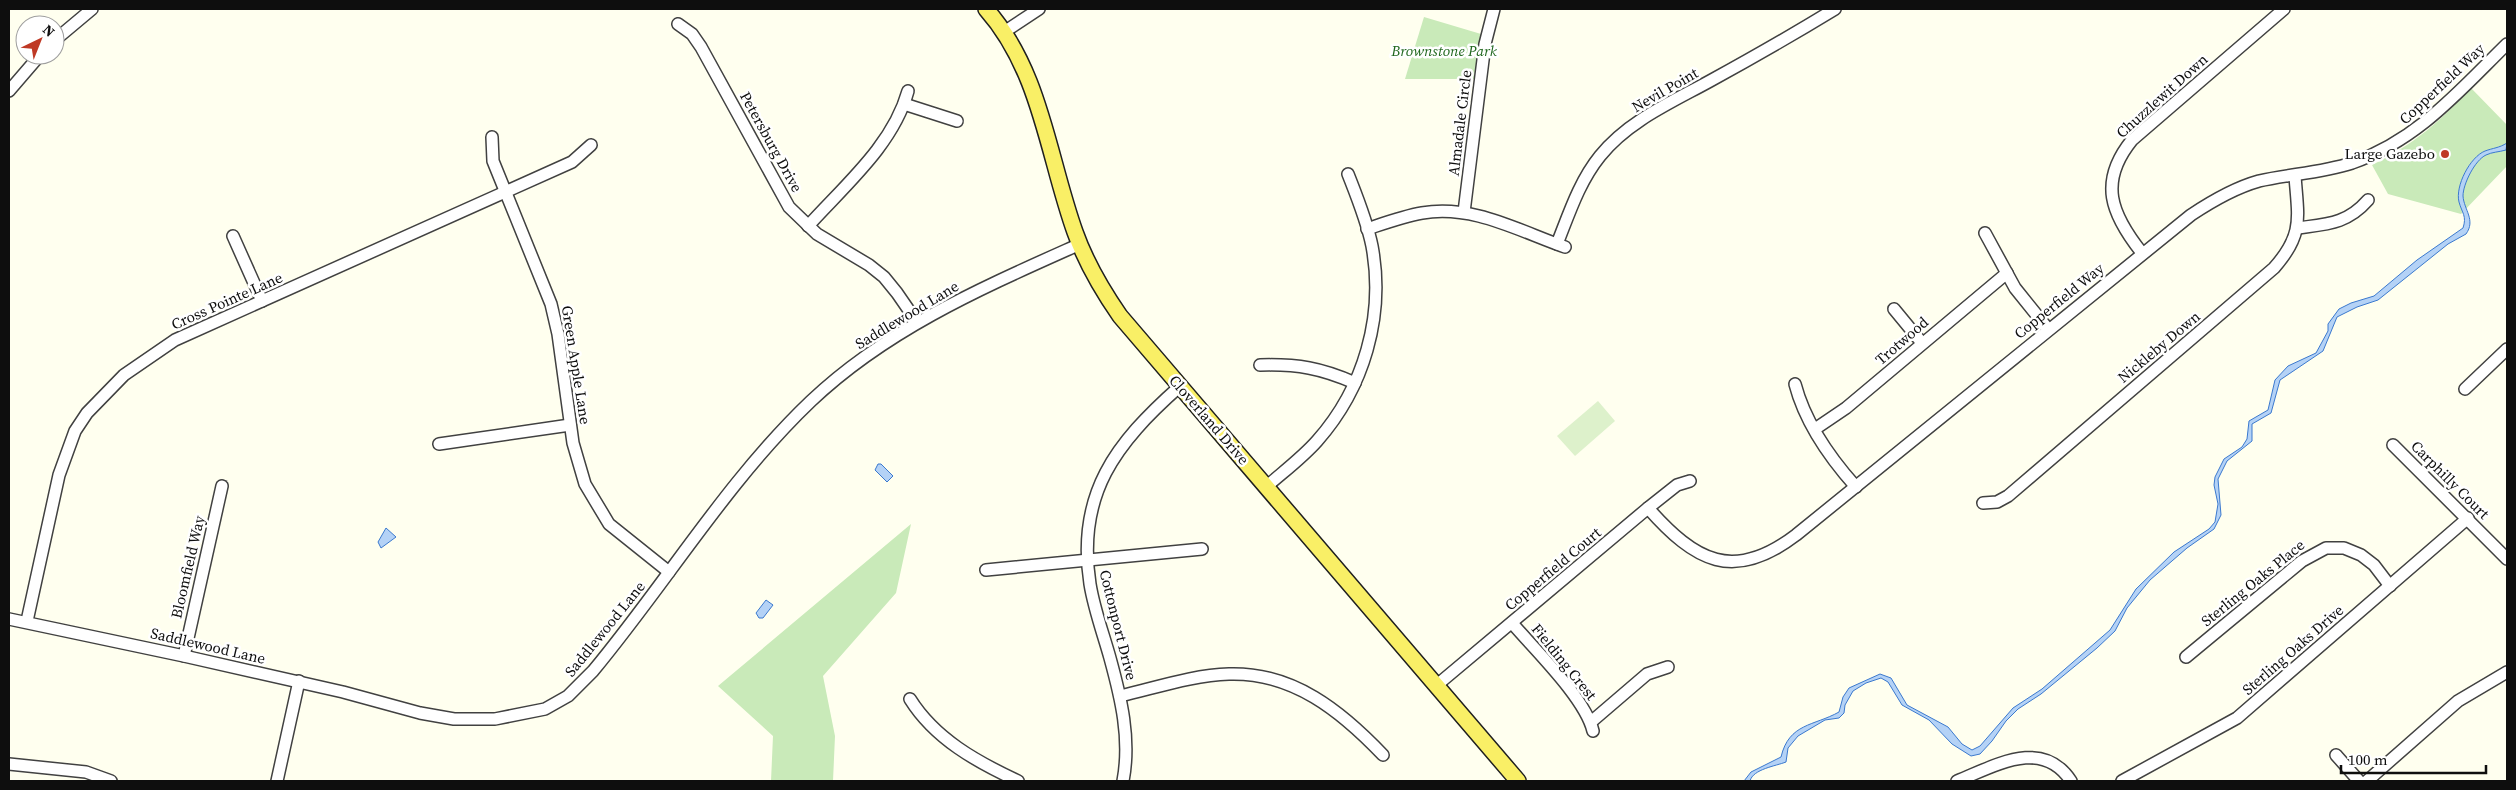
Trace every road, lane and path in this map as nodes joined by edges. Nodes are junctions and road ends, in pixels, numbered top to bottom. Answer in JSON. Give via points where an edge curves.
{"nodes":[{"id":1,"x":92,"y":9,"type":"edge"},
{"id":2,"x":986,"y":9,"type":"edge"},
{"id":3,"x":1039,"y":9,"type":"edge"},
{"id":4,"x":1494,"y":9,"type":"edge"},
{"id":5,"x":1835,"y":9,"type":"edge"},
{"id":6,"x":2284,"y":9,"type":"edge"},
{"id":7,"x":678,"y":24,"type":"dead end"},
{"id":8,"x":65,"y":32,"type":"edge"},
{"id":9,"x":1004,"y":32,"type":"junction"},
{"id":10,"x":2507,"y":44,"type":"edge"},
{"id":11,"x":31,"y":65,"type":"edge"},
{"id":12,"x":9,"y":91,"type":"edge"},
{"id":13,"x":908,"y":91,"type":"dead end"},
{"id":14,"x":904,"y":104,"type":"junction"},
{"id":15,"x":957,"y":122,"type":"dead end"},
{"id":16,"x":492,"y":137,"type":"dead end"},
{"id":17,"x":591,"y":145,"type":"dead end"},
{"id":18,"x":1348,"y":174,"type":"dead end"},
{"id":19,"x":2295,"y":176,"type":"junction"},
{"id":20,"x":506,"y":193,"type":"junction"},
{"id":21,"x":2368,"y":200,"type":"dead end"},
{"id":22,"x":1464,"y":212,"type":"junction"},
{"id":23,"x":808,"y":226,"type":"junction"},
{"id":24,"x":2298,"y":228,"type":"junction"},
{"id":25,"x":1367,"y":229,"type":"junction"},
{"id":26,"x":1985,"y":233,"type":"dead end"},
{"id":27,"x":233,"y":236,"type":"dead end"},
{"id":28,"x":1080,"y":244,"type":"junction"},
{"id":29,"x":2142,"y":253,"type":"junction"},
{"id":30,"x":2007,"y":273,"type":"junction"},
{"id":31,"x":262,"y":301,"type":"junction"},
{"id":32,"x":1894,"y":309,"type":"dead end"},
{"id":33,"x":917,"y":322,"type":"junction"},
{"id":34,"x":2048,"y":329,"type":"junction"},
{"id":35,"x":1922,"y":343,"type":"junction"},
{"id":36,"x":2507,"y":349,"type":"edge"},
{"id":37,"x":1260,"y":365,"type":"dead end"},
{"id":38,"x":1355,"y":383,"type":"junction"},
{"id":39,"x":1795,"y":384,"type":"dead end"},
{"id":40,"x":1179,"y":387,"type":"junction"},
{"id":41,"x":2465,"y":389,"type":"dead end"},
{"id":42,"x":570,"y":425,"type":"junction"},
{"id":43,"x":1815,"y":429,"type":"junction"},
{"id":44,"x":439,"y":444,"type":"dead end"},
{"id":45,"x":2393,"y":444,"type":"dead end"},
{"id":46,"x":1690,"y":481,"type":"dead end"},
{"id":47,"x":222,"y":486,"type":"dead end"},
{"id":48,"x":1266,"y":487,"type":"junction"},
{"id":49,"x":1856,"y":487,"type":"junction"},
{"id":50,"x":1983,"y":503,"type":"dead end"},
{"id":51,"x":1648,"y":508,"type":"junction"},
{"id":52,"x":2468,"y":518,"type":"junction"},
{"id":53,"x":1202,"y":549,"type":"dead end"},
{"id":54,"x":2507,"y":559,"type":"edge"},
{"id":55,"x":1088,"y":561,"type":"junction"},
{"id":56,"x":986,"y":570,"type":"dead end"},
{"id":57,"x":669,"y":572,"type":"junction"},
{"id":58,"x":2390,"y":586,"type":"junction"},
{"id":59,"x":9,"y":619,"type":"edge"},
{"id":60,"x":27,"y":622,"type":"junction"},
{"id":61,"x":1512,"y":623,"type":"junction"},
{"id":62,"x":184,"y":656,"type":"junction"},
{"id":63,"x":2186,"y":657,"type":"dead end"},
{"id":64,"x":1668,"y":667,"type":"dead end"},
{"id":65,"x":2507,"y":672,"type":"edge"},
{"id":66,"x":299,"y":682,"type":"junction"},
{"id":67,"x":1437,"y":686,"type":"junction"},
{"id":68,"x":1120,"y":696,"type":"junction"},
{"id":69,"x":910,"y":699,"type":"dead end"},
{"id":70,"x":2336,"y":755,"type":"dead end"},
{"id":71,"x":1383,"y":756,"type":"dead end"},
{"id":72,"x":9,"y":764,"type":"edge"},
{"id":73,"x":111,"y":781,"type":"edge"},
{"id":74,"x":277,"y":781,"type":"edge"},
{"id":75,"x":1018,"y":781,"type":"edge"},
{"id":76,"x":1123,"y":781,"type":"edge"},
{"id":77,"x":1518,"y":781,"type":"edge"},
{"id":78,"x":1957,"y":781,"type":"edge"},
{"id":79,"x":2071,"y":781,"type":"edge"},
{"id":80,"x":2122,"y":781,"type":"edge"},
{"id":81,"x":2359,"y":781,"type":"edge"},
{"id":82,"x":2367,"y":781,"type":"edge"}],
"edges":[{"from":1,"to":8,"type":"street"},
{"from":2,"to":9,"type":"main road","name":"Cloverland Drive"},
{"from":3,"to":9,"type":"street"},
{"from":4,"to":22,"type":"street","name":"Almadale Circle","via":[[1486,44]]},
{"from":5,"to":22,"type":"street","name":"Nevil Point","via":[[1655,112],[1623,134],[1606,149],[1588,174],[1561,246]]},
{"from":6,"to":29,"type":"street","name":"Chuzzlewit Down","via":[[2132,140],[2124,151],[2112,176],[2112,199],[2130,238]]},
{"from":7,"to":23,"type":"street","name":"Petersburg Drive","via":[[696,39],[779,191]]},
{"from":9,"to":28,"type":"main road","name":"Cloverland Drive","via":[[1031,84]]},
{"from":10,"to":19,"type":"street","name":"Copperfield Way","via":[[2442,109],[2402,140],[2353,162]]},
{"from":11,"to":12,"type":"street"},
{"from":13,"to":14,"type":"street"},
{"from":14,"to":15,"type":"street"},
{"from":14,"to":23,"type":"street","via":[[881,144]]},
{"from":16,"to":20,"type":"street","name":"Green Apple Lane","via":[[493,162]]},
{"from":17,"to":20,"type":"street","name":"Cross Pointe Lane","via":[[575,160]]},
{"from":18,"to":25,"type":"street"},
{"from":19,"to":24,"type":"street","name":"Nickleby Down"},
{"from":19,"to":29,"type":"street","name":"Copperfield Way","via":[[2257,182],[2211,202]]},
{"from":20,"to":31,"type":"street","name":"Cross Pointe Lane"},
{"from":20,"to":42,"type":"street","name":"Green Apple Lane","via":[[551,304]]},
{"from":21,"to":24,"type":"street","via":[[2345,219]]},
{"from":22,"to":25,"type":"street","via":[[1422,213]]},
{"from":23,"to":33,"type":"street","name":"Petersburg Drive","via":[[876,271],[897,292]]},
{"from":24,"to":50,"type":"street","name":"Nickleby Down","via":[[2285,254],[2268,274],[2008,496],[1997,502]]},
{"from":25,"to":38,"type":"street","via":[[1374,260],[1375,307],[1370,341]]},
{"from":26,"to":30,"type":"street"},
{"from":27,"to":31,"type":"street"},
{"from":28,"to":33,"type":"street","name":"Saddlewood Lane","via":[[972,292]]},
{"from":28,"to":40,"type":"main road","name":"Cloverland Drive","via":[[1120,316]]},
{"from":29,"to":34,"type":"street","name":"Copperfield Way"},
{"from":30,"to":34,"type":"street","via":[[2020,296]]},
{"from":30,"to":35,"type":"street","name":"Trotwood"},
{"from":31,"to":60,"type":"street","name":"Cross Pointe Lane","via":[[176,340],[151,355],[124,375],[82,420],[61,469]]},
{"from":32,"to":35,"type":"street"},
{"from":33,"to":57,"type":"street","name":"Saddlewood Lane","via":[[853,365],[796,416],[755,460]]},
{"from":34,"to":49,"type":"street","name":"Copperfield Way"},
{"from":35,"to":43,"type":"street","name":"Trotwood","via":[[1846,408]]},
{"from":36,"to":41,"type":"street"},
{"from":37,"to":38,"type":"street","via":[[1314,368]]},
{"from":38,"to":48,"type":"street","via":[[1317,442]]},
{"from":39,"to":43,"type":"street"},
{"from":40,"to":48,"type":"main road","name":"Cloverland Drive"},
{"from":40,"to":55,"type":"street","name":"Cottonport Drive","via":[[1138,425],[1109,465],[1089,523]]},
{"from":42,"to":44,"type":"street"},
{"from":42,"to":57,"type":"street","name":"Green Apple Lane","via":[[585,484],[605,519],[626,540]]},
{"from":43,"to":49,"type":"street"},
{"from":45,"to":52,"type":"street","name":"Carphilly Court"},
{"from":46,"to":51,"type":"street","name":"Copperfield Court","via":[[1677,485]]},
{"from":47,"to":62,"type":"street","name":"Bloomfield Way"},
{"from":48,"to":67,"type":"main road","name":"Cloverland Drive"},
{"from":49,"to":51,"type":"street","name":"Copperfield Way","via":[[1786,543],[1754,560],[1704,556],[1673,536]]},
{"from":51,"to":61,"type":"street","name":"Copperfield Court"},
{"from":52,"to":54,"type":"street","name":"Carphilly Court"},
{"from":52,"to":58,"type":"street","name":"Sterling Oaks Drive"},
{"from":53,"to":55,"type":"street"},
{"from":55,"to":56,"type":"street"},
{"from":55,"to":68,"type":"street","name":"Cottonport Drive","via":[[1097,614]]},
{"from":57,"to":66,"type":"street","name":"Saddlewood Lane","via":[[585,680],[564,699],[536,712],[495,719],[447,718]]},
{"from":58,"to":63,"type":"street","name":"Sterling Oaks Place","via":[[2361,554],[2344,548],[2326,548],[2302,561]]},
{"from":58,"to":80,"type":"street","name":"Sterling Oaks Drive","via":[[2237,718]]},
{"from":59,"to":60,"type":"street","name":"Saddlewood Lane"},
{"from":60,"to":62,"type":"street","name":"Saddlewood Lane"},
{"from":61,"to":64,"type":"street","name":"Fielding Crest","via":[[1577,700],[1592,727],[1647,674]]},
{"from":61,"to":67,"type":"street","name":"Copperfield Court"},
{"from":62,"to":66,"type":"street","name":"Saddlewood Lane"},
{"from":65,"to":82,"type":"street","via":[[2458,701]]},
{"from":66,"to":74,"type":"street"},
{"from":67,"to":77,"type":"main road","name":"Cloverland Drive"},
{"from":68,"to":71,"type":"street","via":[[1218,675],[1240,674],[1276,681],[1305,691],[1332,707]]},
{"from":68,"to":76,"type":"street","name":"Cottonport Drive","via":[[1126,739]]},
{"from":69,"to":75,"type":"street","via":[[924,719],[951,742]]},
{"from":70,"to":81,"type":"street"},
{"from":72,"to":73,"type":"street","via":[[86,772]]},
{"from":78,"to":79,"type":"street","via":[[2030,756],[2054,763]]}]}
